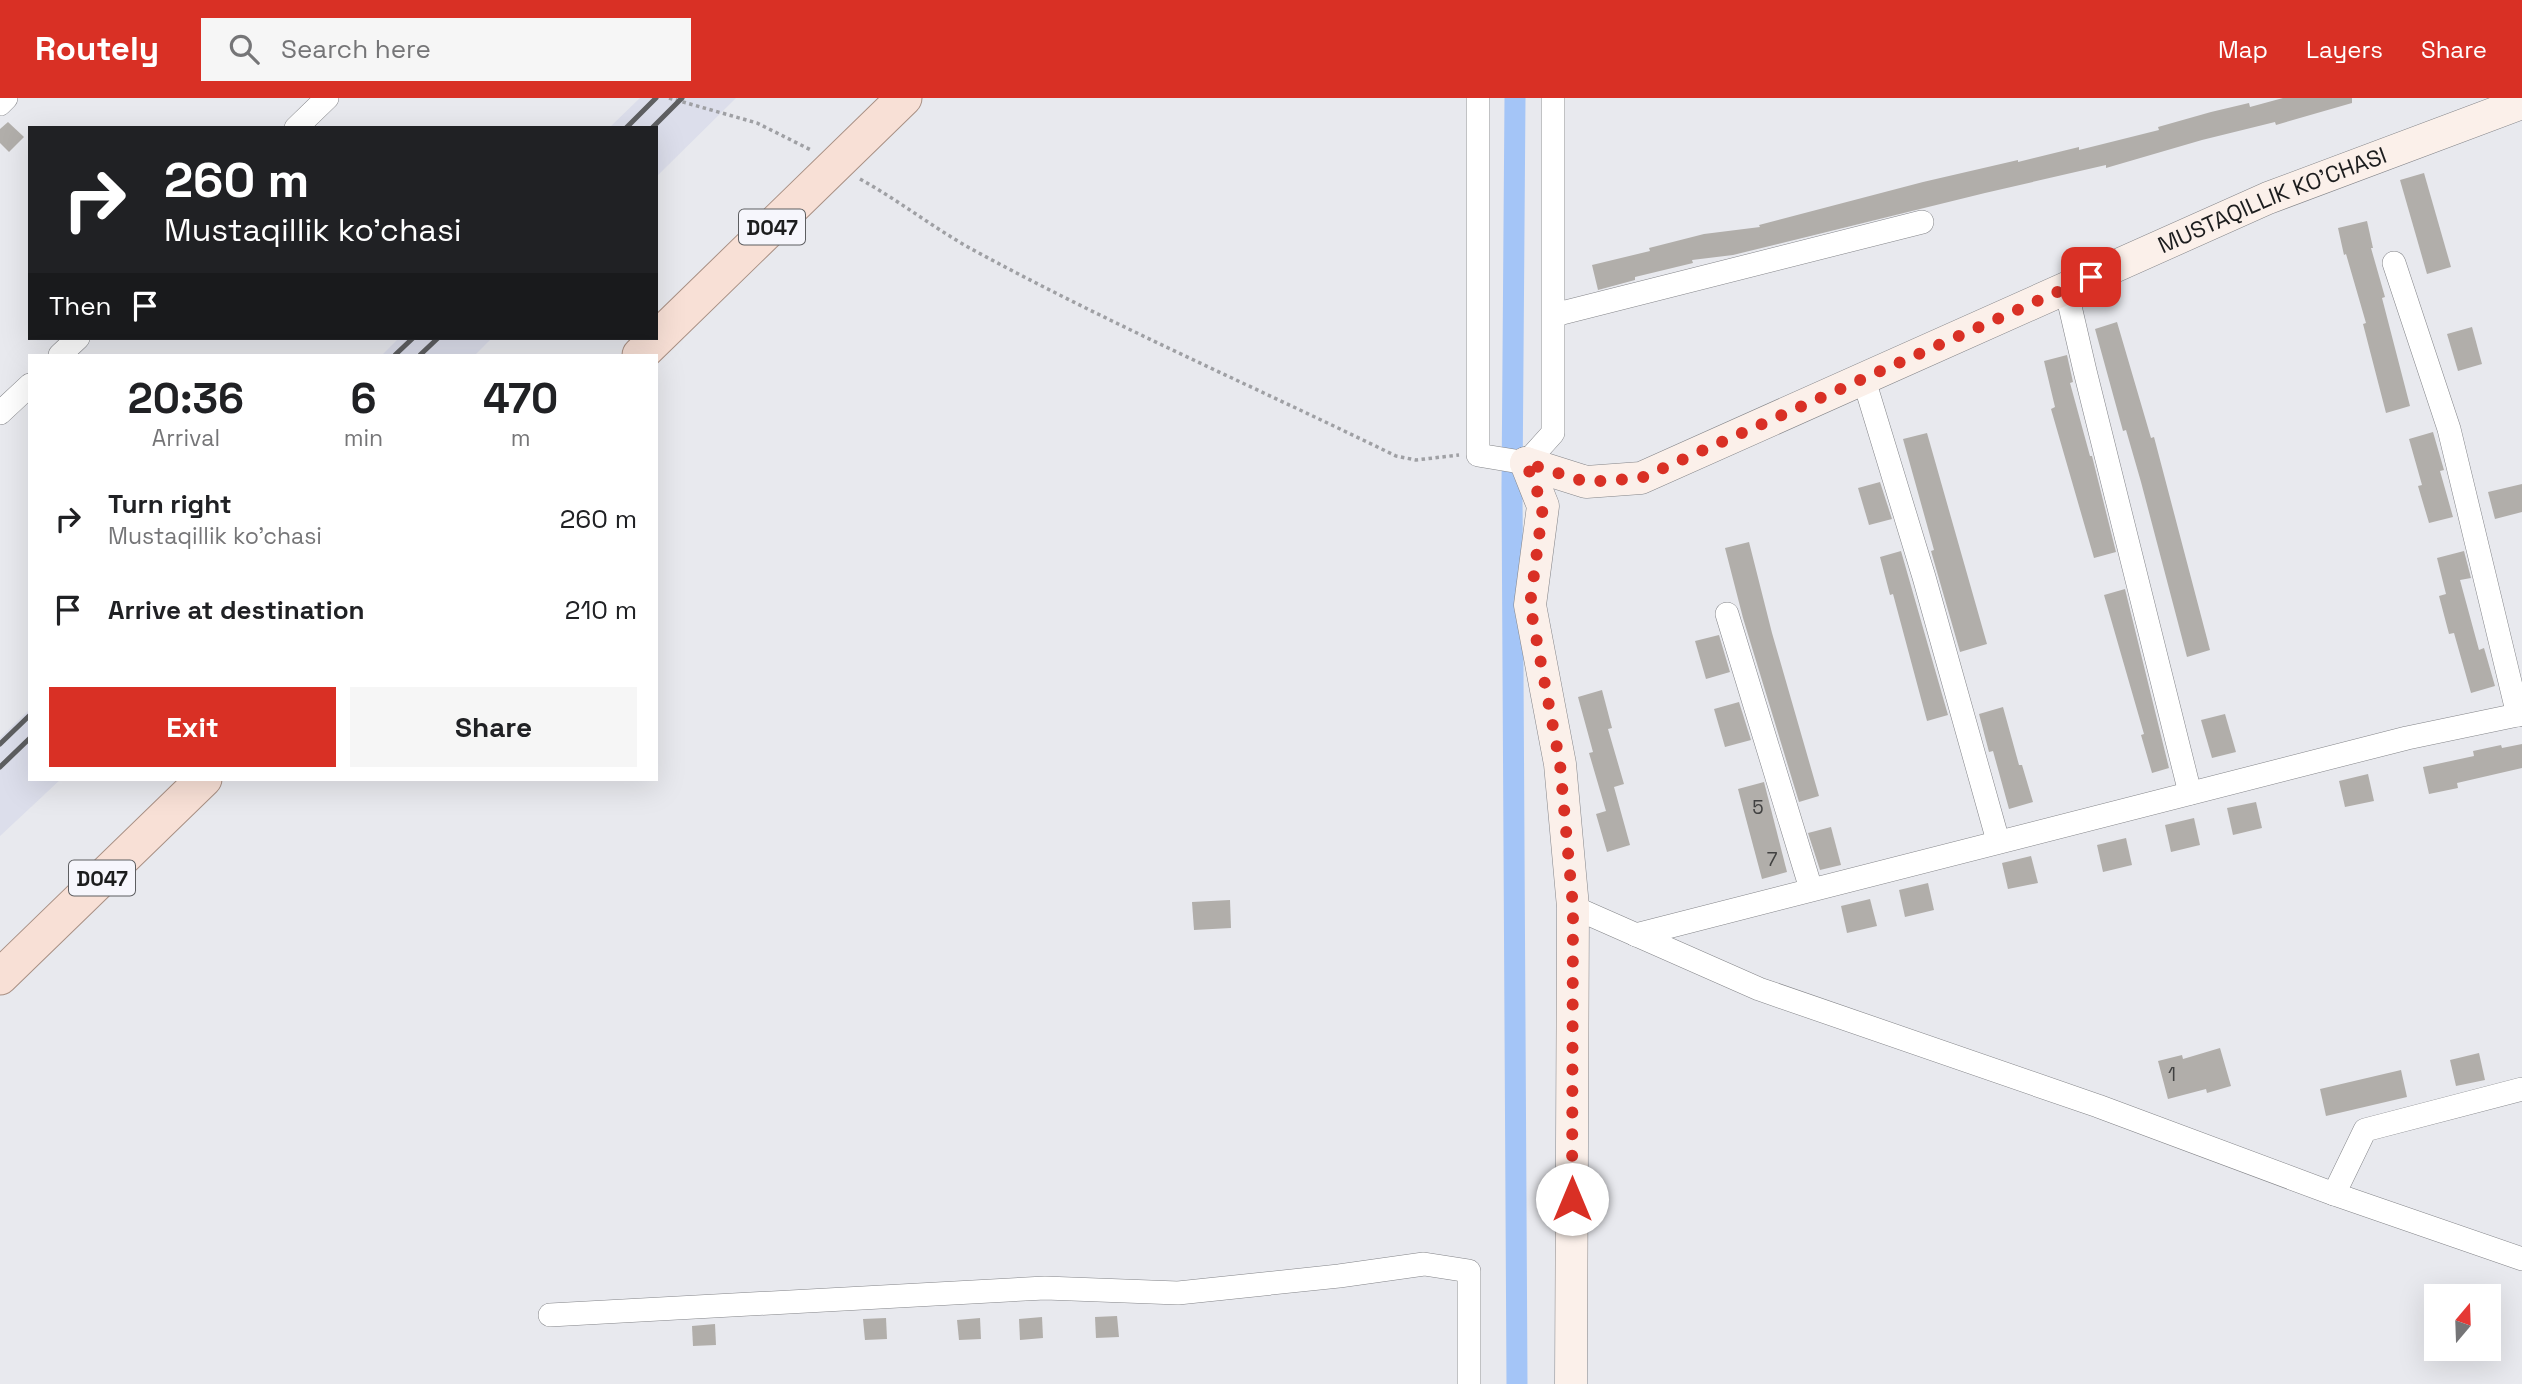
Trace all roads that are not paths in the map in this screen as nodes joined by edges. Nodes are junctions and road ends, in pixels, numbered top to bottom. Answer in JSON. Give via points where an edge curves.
{"nodes":[{"id":1,"x":6,"y":98,"type":"edge"},
{"id":2,"x":327,"y":98,"type":"edge"},
{"id":3,"x":904,"y":98,"type":"edge"},
{"id":4,"x":1478,"y":98,"type":"edge"},
{"id":5,"x":1553,"y":98,"type":"edge"},
{"id":6,"x":2522,"y":103,"type":"edge"},
{"id":7,"x":0,"y":104,"type":"edge"},
{"id":8,"x":298,"y":126,"type":"edge"},
{"id":9,"x":1922,"y":222,"type":"dead end"},
{"id":10,"x":2393,"y":263,"type":"dead end"},
{"id":11,"x":2066,"y":289,"type":"junction"},
{"id":12,"x":1555,"y":315,"type":"junction"},
{"id":13,"x":658,"y":337,"type":"edge"},
{"id":14,"x":76,"y":340,"type":"edge"},
{"id":15,"x":655,"y":340,"type":"edge"},
{"id":16,"x":61,"y":354,"type":"edge"},
{"id":17,"x":641,"y":354,"type":"edge"},
{"id":18,"x":1864,"y":380,"type":"junction"},
{"id":19,"x":28,"y":387,"type":"edge"},
{"id":20,"x":0,"y":413,"type":"edge"},
{"id":21,"x":1526,"y":463,"type":"junction"},
{"id":22,"x":1727,"y":614,"type":"dead end"},
{"id":23,"x":2520,"y":715,"type":"edge"},
{"id":24,"x":202,"y":781,"type":"edge"},
{"id":25,"x":2190,"y":793,"type":"junction"},
{"id":26,"x":1998,"y":841,"type":"junction"},
{"id":27,"x":1811,"y":890,"type":"junction"},
{"id":28,"x":1573,"y":907,"type":"junction"},
{"id":29,"x":1636,"y":935,"type":"junction"},
{"id":30,"x":0,"y":977,"type":"edge"},
{"id":31,"x":2522,"y":1089,"type":"edge"},
{"id":32,"x":2334,"y":1194,"type":"junction"},
{"id":33,"x":2522,"y":1259,"type":"edge"},
{"id":34,"x":550,"y":1315,"type":"dead end"},
{"id":35,"x":1469,"y":1384,"type":"edge"},
{"id":36,"x":1571,"y":1384,"type":"edge"}],
"edges":[{"from":1,"to":7,"type":"street"},
{"from":2,"to":8,"type":"street"},
{"from":3,"to":13,"type":"main road","number":"D047"},
{"from":4,"to":21,"type":"street","name":"MUSTAQILLIK KO'CHASI","via":[[1478,455]]},
{"from":5,"to":12,"type":"street"},
{"from":6,"to":11,"type":"street","name":"MUSTAQILLIK KO'CHASI","via":[[2268,198]]},
{"from":9,"to":12,"type":"street"},
{"from":10,"to":23,"type":"street","via":[[2449,429]]},
{"from":11,"to":18,"type":"street","name":"MUSTAQILLIK KO'CHASI"},
{"from":11,"to":25,"type":"street"},
{"from":12,"to":21,"type":"street","via":[[1553,433]]},
{"from":14,"to":16,"type":"street"},
{"from":15,"to":17,"type":"main road","number":"D047"},
{"from":18,"to":21,"type":"street","name":"MUSTAQILLIK KO'CHASI","via":[[1641,478],[1586,482]]},
{"from":18,"to":26,"type":"street"},
{"from":19,"to":20,"type":"street"},
{"from":21,"to":28,"type":"street","via":[[1543,506],[1530,605],[1560,764]]},
{"from":22,"to":27,"type":"street"},
{"from":23,"to":25,"type":"street","via":[[2407,738]]},
{"from":24,"to":30,"type":"main road","number":"D047"},
{"from":25,"to":26,"type":"street"},
{"from":26,"to":27,"type":"street"},
{"from":27,"to":29,"type":"street"},
{"from":28,"to":29,"type":"street"},
{"from":28,"to":36,"type":"street"},
{"from":29,"to":32,"type":"street","via":[[1759,989],[2098,1106]]},
{"from":31,"to":32,"type":"street","via":[[2364,1130]]},
{"from":32,"to":33,"type":"street"},
{"from":34,"to":35,"type":"street","via":[[1045,1289],[1178,1293],[1424,1264],[1469,1271]]}]}
